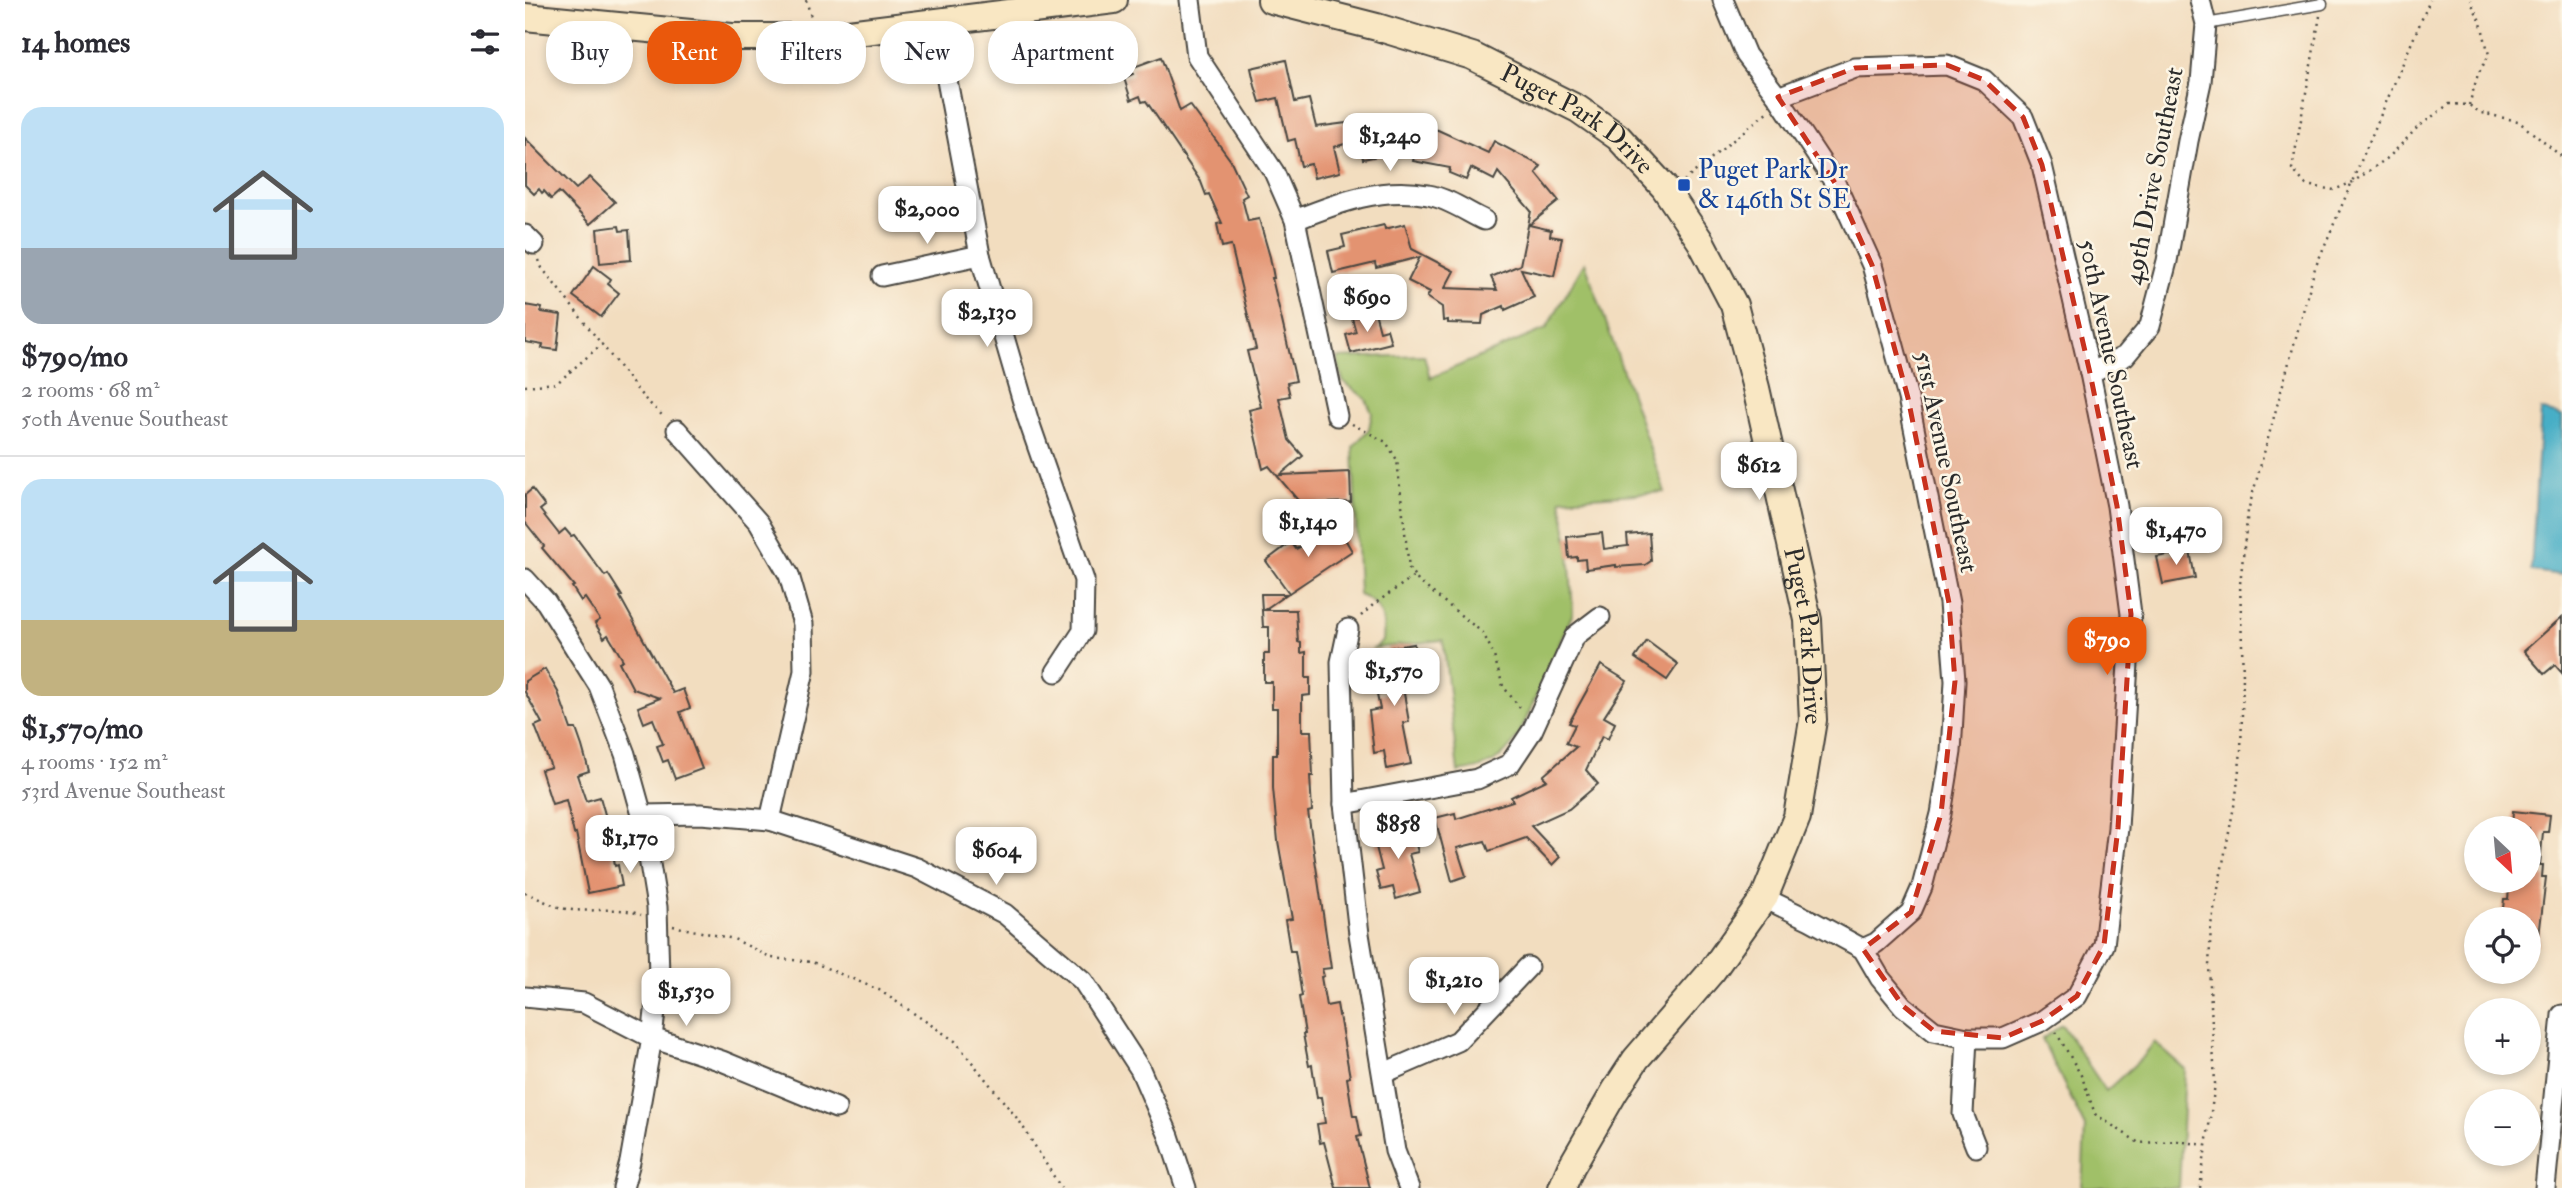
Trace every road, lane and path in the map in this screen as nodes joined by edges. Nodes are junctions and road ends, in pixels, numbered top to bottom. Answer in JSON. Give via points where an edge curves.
{"nodes":[{"id":1,"x":1114,"y":0,"type":"edge"},
{"id":2,"x":1190,"y":0,"type":"edge"},
{"id":3,"x":1271,"y":0,"type":"edge"},
{"id":4,"x":1723,"y":0,"type":"edge"},
{"id":5,"x":2200,"y":0,"type":"edge"},
{"id":6,"x":2430,"y":0,"type":"edge"},
{"id":7,"x":2470,"y":0,"type":"edge"},
{"id":8,"x":2322,"y":4,"type":"joint"},
{"id":9,"x":525,"y":17,"type":"edge"},
{"id":10,"x":944,"y":21,"type":"edge"},
{"id":11,"x":2206,"y":24,"type":"junction"},
{"id":12,"x":880,"y":29,"type":"edge"},
{"id":13,"x":948,"y":84,"type":"edge"},
{"id":14,"x":1779,"y":99,"type":"junction"},
{"id":15,"x":2469,"y":105,"type":"junction"},
{"id":16,"x":2562,"y":157,"type":"edge"},
{"id":17,"x":2353,"y":181,"type":"junction"},
{"id":18,"x":1668,"y":194,"type":"junction"},
{"id":19,"x":1295,"y":220,"type":"junction"},
{"id":20,"x":1484,"y":220,"type":"dead end"},
{"id":21,"x":529,"y":240,"type":"edge"},
{"id":22,"x":980,"y":255,"type":"junction"},
{"id":23,"x":882,"y":276,"type":"dead end"},
{"id":24,"x":602,"y":344,"type":"junction"},
{"id":25,"x":2090,"y":373,"type":"junction"},
{"id":26,"x":525,"y":386,"type":"edge"},
{"id":27,"x":1337,"y":415,"type":"joint"},
{"id":28,"x":677,"y":430,"type":"joint"},
{"id":29,"x":1414,"y":576,"type":"junction"},
{"id":30,"x":525,"y":579,"type":"edge"},
{"id":31,"x":1600,"y":617,"type":"dead end"},
{"id":32,"x":1348,"y":629,"type":"joint"},
{"id":33,"x":1056,"y":673,"type":"dead end"},
{"id":34,"x":1535,"y":725,"type":"junction"},
{"id":35,"x":1344,"y":804,"type":"junction"},
{"id":36,"x":642,"y":815,"type":"junction"},
{"id":37,"x":769,"y":820,"type":"junction"},
{"id":38,"x":525,"y":893,"type":"edge"},
{"id":39,"x":1764,"y":898,"type":"junction"},
{"id":40,"x":657,"y":922,"type":"junction"},
{"id":41,"x":1863,"y":949,"type":"junction"},
{"id":42,"x":1528,"y":967,"type":"dead end"},
{"id":43,"x":525,"y":997,"type":"edge"},
{"id":44,"x":2562,"y":1015,"type":"edge"},
{"id":45,"x":2056,"y":1032,"type":"dead end"},
{"id":46,"x":652,"y":1038,"type":"junction"},
{"id":47,"x":1967,"y":1038,"type":"junction"},
{"id":48,"x":1384,"y":1073,"type":"junction"},
{"id":49,"x":836,"y":1108,"type":"dead end"},
{"id":50,"x":2207,"y":1146,"type":"junction"},
{"id":51,"x":1976,"y":1147,"type":"dead end"},
{"id":52,"x":623,"y":1188,"type":"edge"},
{"id":53,"x":1061,"y":1188,"type":"edge"},
{"id":54,"x":1185,"y":1188,"type":"edge"},
{"id":55,"x":1409,"y":1188,"type":"edge"},
{"id":56,"x":1562,"y":1188,"type":"edge"},
{"id":57,"x":2200,"y":1188,"type":"edge"},
{"id":58,"x":2545,"y":1188,"type":"edge"}],
"edges":[{"from":1,"to":10,"type":"street"},
{"from":2,"to":19,"type":"street","via":[[1197,56],[1274,173]]},
{"from":3,"to":18,"type":"street","name":"Puget Park Drive","via":[[1472,56],[1578,109],[1618,137]]},
{"from":4,"to":14,"type":"street","name":"51st Avenue Southeast","via":[[1746,55]]},
{"from":5,"to":11,"type":"street","name":"49th Drive Southeast"},
{"from":6,"to":17,"type":"path"},
{"from":7,"to":15,"type":"path","via":[[2489,55],[2477,74]]},
{"from":8,"to":11,"type":"lane"},
{"from":8,"to":17,"type":"path","via":[[2292,169],[2306,185],[2334,190]]},
{"from":9,"to":12,"type":"street","via":[[732,37],[816,37]]},
{"from":11,"to":25,"type":"street","name":"49th Drive Southeast","via":[[2201,82],[2150,326],[2125,356]]},
{"from":13,"to":22,"type":"street"},
{"from":14,"to":18,"type":"path"},
{"from":14,"to":25,"type":"street","name":"50th Avenue Southeast","via":[[1855,68],[1947,65],[1984,80],[2023,117],[2042,165]]},
{"from":14,"to":41,"type":"street","name":"51st Avenue Southeast","via":[[1835,183],[1872,265],[1908,398],[1949,603],[1955,681],[1941,814],[1911,912]]},
{"from":15,"to":16,"type":"path","via":[[2481,113],[2518,121]]},
{"from":15,"to":17,"type":"path","via":[[2449,104],[2389,157]]},
{"from":17,"to":50,"type":"path","via":[[2315,268],[2248,511],[2240,584],[2241,751],[2211,925],[2215,1084]]},
{"from":18,"to":39,"type":"street","name":"Puget Park Drive","via":[[1701,242],[1734,304],[1808,620],[1813,720],[1797,817]]},
{"from":19,"to":20,"type":"street","via":[[1349,198],[1396,192],[1431,195]]},
{"from":19,"to":27,"type":"street"},
{"from":21,"to":24,"type":"path","via":[[541,268]]},
{"from":22,"to":23,"type":"street"},
{"from":22,"to":33,"type":"street","via":[[1028,419],[1084,580],[1083,631]]},
{"from":24,"to":26,"type":"path","via":[[557,383]]},
{"from":24,"to":28,"type":"path","via":[[643,397]]},
{"from":25,"to":47,"type":"street","name":"50th Avenue Southeast","via":[[2117,506],[2131,614],[2118,828],[2104,945],[2077,996],[2042,1021],[2003,1038]]},
{"from":27,"to":29,"type":"path","via":[[1386,443],[1397,460],[1406,554]]},
{"from":28,"to":37,"type":"street","via":[[759,523],[789,575],[803,624],[804,671]]},
{"from":29,"to":32,"type":"path"},
{"from":29,"to":34,"type":"path","via":[[1483,633],[1503,686]]},
{"from":30,"to":36,"type":"street","via":[[546,602],[599,686]]},
{"from":31,"to":34,"type":"street","via":[[1576,636]]},
{"from":32,"to":35,"type":"street","via":[[1341,662]]},
{"from":34,"to":35,"type":"street","via":[[1510,764],[1477,779]]},
{"from":35,"to":48,"type":"street","via":[[1359,934]]},
{"from":36,"to":37,"type":"street"},
{"from":36,"to":40,"type":"street"},
{"from":37,"to":54,"type":"street","via":[[917,868],[1005,914],[1083,982],[1140,1069]]},
{"from":38,"to":40,"type":"path","via":[[562,908],[628,909]]},
{"from":39,"to":41,"type":"street"},
{"from":39,"to":56,"type":"street","name":"Puget Park Drive","via":[[1712,971],[1636,1059]]},
{"from":40,"to":46,"type":"street","via":[[659,976]]},
{"from":40,"to":53,"type":"path","via":[[734,939],[772,958],[812,962],[879,990],[955,1041],[1020,1122]]},
{"from":41,"to":47,"type":"street","name":"50th Avenue Southeast","via":[[1903,1006],[1934,1031]]},
{"from":42,"to":48,"type":"street","via":[[1458,1041]]},
{"from":43,"to":46,"type":"street","via":[[584,1003]]},
{"from":44,"to":58,"type":"street"},
{"from":45,"to":50,"type":"path","via":[[2082,1077],[2095,1114],[2139,1143],[2178,1141]]},
{"from":46,"to":49,"type":"street","via":[[746,1070]]},
{"from":46,"to":52,"type":"street"},
{"from":47,"to":51,"type":"street","via":[[1963,1114]]},
{"from":48,"to":55,"type":"street","via":[[1395,1151]]},
{"from":50,"to":57,"type":"path"}]}
